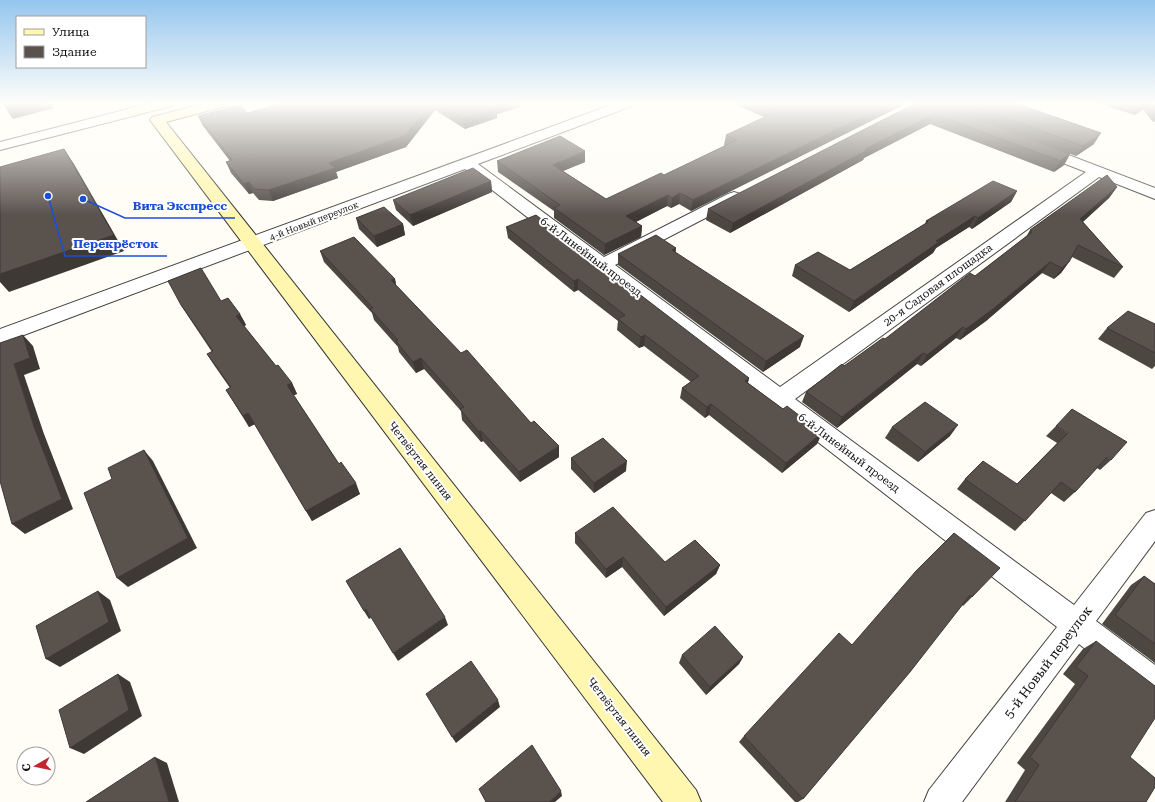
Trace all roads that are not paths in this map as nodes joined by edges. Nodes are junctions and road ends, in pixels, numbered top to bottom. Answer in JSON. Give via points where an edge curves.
{"nodes":[{"id":1,"x":18,"y":140,"type":"edge"},
{"id":2,"x":182,"y":140,"type":"edge"},
{"id":3,"x":527,"y":140,"type":"edge"},
{"id":4,"x":1024,"y":142,"type":"edge"},
{"id":5,"x":0,"y":146,"type":"edge"},
{"id":6,"x":467,"y":163,"type":"junction"},
{"id":7,"x":1098,"y":171,"type":"junction"},
{"id":8,"x":750,"y":189,"type":"edge"},
{"id":9,"x":1155,"y":194,"type":"edge"},
{"id":10,"x":252,"y":244,"type":"junction"},
{"id":11,"x":602,"y":265,"type":"junction"},
{"id":12,"x":0,"y":337,"type":"edge"},
{"id":13,"x":778,"y":400,"type":"junction"},
{"id":14,"x":1155,"y":522,"type":"edge"},
{"id":15,"x":1076,"y":625,"type":"junction"},
{"id":16,"x":1155,"y":684,"type":"edge"},
{"id":17,"x":684,"y":802,"type":"edge"},
{"id":18,"x":941,"y":802,"type":"edge"}],
"edges":[{"from":1,"to":5,"type":"street"},
{"from":2,"to":10,"type":"street","name":"Четвёртая линия"},
{"from":3,"to":6,"type":"street","name":"4-й Новый переулок"},
{"from":4,"to":7,"type":"street"},
{"from":6,"to":10,"type":"street","name":"4-й Новый переулок"},
{"from":6,"to":11,"type":"street","name":"6-й Линейный проезд"},
{"from":7,"to":9,"type":"street"},
{"from":7,"to":13,"type":"street","name":"20-я Садовая площадка"},
{"from":8,"to":11,"type":"street"},
{"from":10,"to":12,"type":"street","name":"4-й Новый переулок"},
{"from":10,"to":17,"type":"street","name":"Четвёртая линия"},
{"from":11,"to":13,"type":"street","name":"6-й Линейный проезд"},
{"from":13,"to":15,"type":"street","name":"6-й Линейный проезд"},
{"from":14,"to":15,"type":"street","name":"5-й Новый переулок"},
{"from":15,"to":16,"type":"street","name":"6-й Линейный проезд"},
{"from":15,"to":18,"type":"street","name":"5-й Новый переулок"}]}
